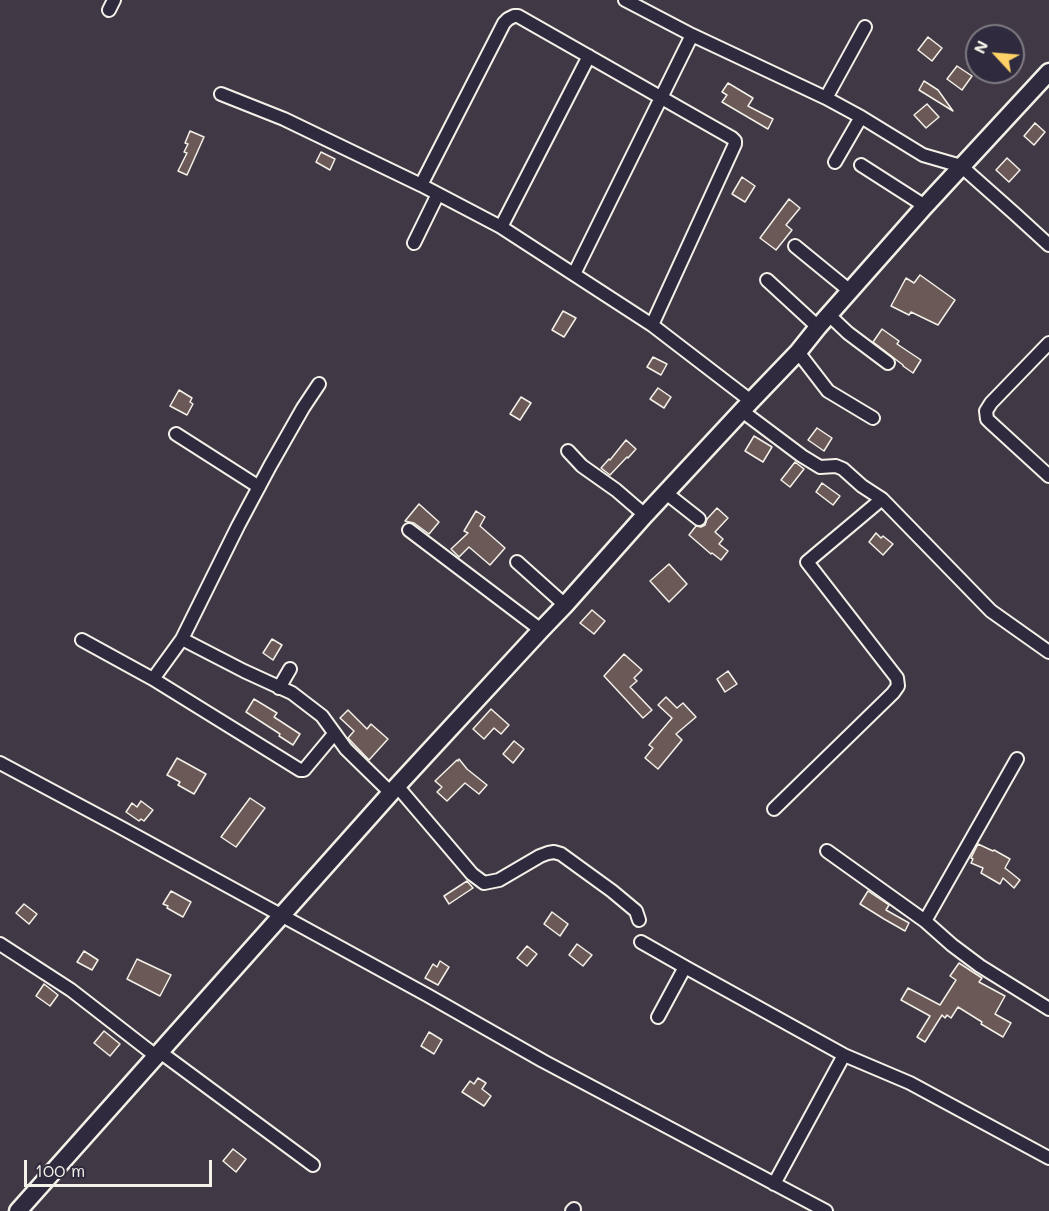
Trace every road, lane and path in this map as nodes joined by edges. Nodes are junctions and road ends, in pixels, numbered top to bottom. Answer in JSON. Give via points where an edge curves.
{"nodes":[{"id":1,"x":625,"y":0,"type":"edge"},
{"id":2,"x":865,"y":27,"type":"dead end"},
{"id":3,"x":692,"y":35,"type":"junction"},
{"id":4,"x":589,"y":56,"type":"junction"},
{"id":5,"x":1049,"y":72,"type":"edge"},
{"id":6,"x":221,"y":94,"type":"dead end"},
{"id":7,"x":662,"y":98,"type":"junction"},
{"id":8,"x":826,"y":98,"type":"junction"},
{"id":9,"x":861,"y":117,"type":"junction"},
{"id":10,"x":835,"y":162,"type":"dead end"},
{"id":11,"x":861,"y":165,"type":"dead end"},
{"id":12,"x":961,"y":166,"type":"junction"},
{"id":13,"x":421,"y":184,"type":"junction"},
{"id":14,"x":438,"y":194,"type":"junction"},
{"id":15,"x":925,"y":206,"type":"junction"},
{"id":16,"x":501,"y":227,"type":"junction"},
{"id":17,"x":414,"y":243,"type":"dead end"},
{"id":18,"x":1049,"y":245,"type":"edge"},
{"id":19,"x":795,"y":246,"type":"dead end"},
{"id":20,"x":574,"y":274,"type":"junction"},
{"id":21,"x":767,"y":280,"type":"dead end"},
{"id":22,"x":850,"y":291,"type":"junction"},
{"id":23,"x":823,"y":321,"type":"junction"},
{"id":24,"x":652,"y":325,"type":"junction"},
{"id":25,"x":1049,"y":343,"type":"edge"},
{"id":26,"x":798,"y":352,"type":"junction"},
{"id":27,"x":888,"y":363,"type":"dead end"},
{"id":28,"x":319,"y":384,"type":"dead end"},
{"id":29,"x":746,"y":406,"type":"junction"},
{"id":30,"x":873,"y":418,"type":"dead end"},
{"id":31,"x":176,"y":434,"type":"dead end"},
{"id":32,"x":568,"y":451,"type":"dead end"},
{"id":33,"x":1049,"y":476,"type":"edge"},
{"id":34,"x":259,"y":488,"type":"junction"},
{"id":35,"x":666,"y":493,"type":"junction"},
{"id":36,"x":882,"y":499,"type":"junction"},
{"id":37,"x":645,"y":515,"type":"junction"},
{"id":38,"x":699,"y":519,"type":"dead end"},
{"id":39,"x":409,"y":530,"type":"dead end"},
{"id":40,"x":517,"y":562,"type":"dead end"},
{"id":41,"x":565,"y":605,"type":"junction"},
{"id":42,"x":541,"y":630,"type":"junction"},
{"id":43,"x":182,"y":639,"type":"junction"},
{"id":44,"x":82,"y":640,"type":"dead end"},
{"id":45,"x":1049,"y":652,"type":"edge"},
{"id":46,"x":290,"y":669,"type":"dead end"},
{"id":47,"x":153,"y":678,"type":"junction"},
{"id":48,"x":279,"y":688,"type":"junction"},
{"id":49,"x":334,"y":734,"type":"junction"},
{"id":50,"x":1017,"y":759,"type":"dead end"},
{"id":51,"x":0,"y":764,"type":"edge"},
{"id":52,"x":394,"y":790,"type":"junction"},
{"id":53,"x":774,"y":809,"type":"dead end"},
{"id":54,"x":827,"y":851,"type":"dead end"},
{"id":55,"x":282,"y":915,"type":"junction"},
{"id":56,"x":639,"y":920,"type":"dead end"},
{"id":57,"x":925,"y":921,"type":"junction"},
{"id":58,"x":641,"y":942,"type":"dead end"},
{"id":59,"x":0,"y":944,"type":"edge"},
{"id":60,"x":685,"y":968,"type":"junction"},
{"id":61,"x":1049,"y":1009,"type":"edge"},
{"id":62,"x":658,"y":1017,"type":"dead end"},
{"id":63,"x":158,"y":1054,"type":"junction"},
{"id":64,"x":844,"y":1055,"type":"junction"},
{"id":65,"x":1049,"y":1158,"type":"edge"},
{"id":66,"x":313,"y":1165,"type":"dead end"},
{"id":67,"x":774,"y":1184,"type":"junction"},
{"id":68,"x":18,"y":1211,"type":"edge"},
{"id":69,"x":826,"y":1211,"type":"edge"}],
"edges":[{"from":1,"to":3,"type":"street"},
{"from":2,"to":8,"type":"street"},
{"from":3,"to":7,"type":"street"},
{"from":3,"to":8,"type":"street"},
{"from":4,"to":7,"type":"street"},
{"from":4,"to":13,"type":"street","via":[[518,16],[511,16]]},
{"from":4,"to":16,"type":"street"},
{"from":5,"to":12,"type":"street"},
{"from":6,"to":13,"type":"street","via":[[284,119]]},
{"from":7,"to":20,"type":"street"},
{"from":7,"to":24,"type":"street","via":[[732,138],[735,144]]},
{"from":8,"to":9,"type":"street"},
{"from":9,"to":10,"type":"street"},
{"from":9,"to":12,"type":"street","via":[[923,155]]},
{"from":11,"to":15,"type":"street"},
{"from":12,"to":15,"type":"street"},
{"from":12,"to":18,"type":"street"},
{"from":13,"to":14,"type":"street"},
{"from":14,"to":16,"type":"street"},
{"from":14,"to":17,"type":"street"},
{"from":15,"to":22,"type":"street"},
{"from":16,"to":20,"type":"street"},
{"from":19,"to":22,"type":"street"},
{"from":20,"to":24,"type":"street"},
{"from":21,"to":23,"type":"street"},
{"from":22,"to":23,"type":"street"},
{"from":23,"to":26,"type":"street"},
{"from":23,"to":27,"type":"street","via":[[848,333]]},
{"from":24,"to":29,"type":"street"},
{"from":25,"to":33,"type":"street","via":[[986,411],[990,422]]},
{"from":26,"to":29,"type":"street"},
{"from":26,"to":30,"type":"street","via":[[828,391]]},
{"from":28,"to":34,"type":"street"},
{"from":29,"to":35,"type":"street"},
{"from":29,"to":36,"type":"street","via":[[802,456],[820,467],[843,469]]},
{"from":31,"to":34,"type":"street"},
{"from":32,"to":37,"type":"street"},
{"from":34,"to":43,"type":"street"},
{"from":35,"to":37,"type":"street"},
{"from":35,"to":38,"type":"street"},
{"from":36,"to":45,"type":"street","via":[[991,611]]},
{"from":36,"to":53,"type":"street","via":[[807,562],[897,678],[898,686]]},
{"from":37,"to":41,"type":"street"},
{"from":39,"to":42,"type":"street"},
{"from":40,"to":41,"type":"street"},
{"from":41,"to":42,"type":"street"},
{"from":42,"to":52,"type":"street"},
{"from":43,"to":47,"type":"street"},
{"from":43,"to":48,"type":"street"},
{"from":44,"to":47,"type":"street"},
{"from":46,"to":48,"type":"street"},
{"from":47,"to":49,"type":"street","via":[[300,770],[304,771]]},
{"from":48,"to":49,"type":"street","via":[[322,716]]},
{"from":49,"to":52,"type":"street"},
{"from":50,"to":57,"type":"street"},
{"from":51,"to":55,"type":"street"},
{"from":52,"to":55,"type":"street"},
{"from":52,"to":56,"type":"street","via":[[484,883],[499,880],[554,852],[612,891],[636,911]]},
{"from":54,"to":57,"type":"street"},
{"from":55,"to":63,"type":"street"},
{"from":55,"to":67,"type":"street"},
{"from":57,"to":61,"type":"street","via":[[980,966]]},
{"from":58,"to":60,"type":"street"},
{"from":59,"to":63,"type":"street"},
{"from":60,"to":62,"type":"street"},
{"from":60,"to":64,"type":"street"},
{"from":63,"to":66,"type":"street"},
{"from":63,"to":68,"type":"street"},
{"from":64,"to":65,"type":"street","via":[[910,1083]]},
{"from":64,"to":67,"type":"street"},
{"from":67,"to":69,"type":"street"}]}
